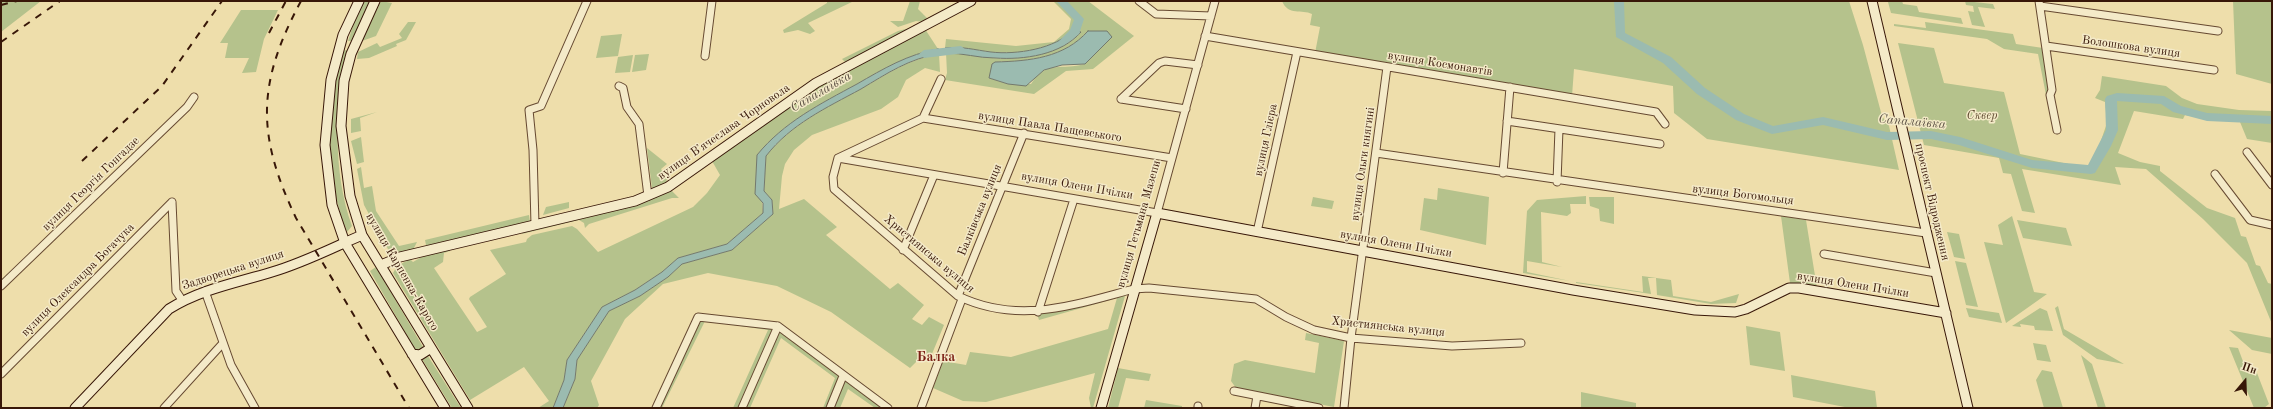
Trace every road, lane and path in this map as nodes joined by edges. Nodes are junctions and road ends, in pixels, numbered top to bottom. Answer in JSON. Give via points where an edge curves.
{"nodes":[{"id":1,"x":359,"y":1,"type":"edge"},
{"id":2,"x":375,"y":1,"type":"edge"},
{"id":3,"x":588,"y":1,"type":"edge"},
{"id":4,"x":712,"y":1,"type":"edge"},
{"id":5,"x":972,"y":1,"type":"edge"},
{"id":6,"x":1138,"y":1,"type":"edge"},
{"id":7,"x":1215,"y":1,"type":"edge"},
{"id":8,"x":1872,"y":1,"type":"edge"},
{"id":9,"x":2039,"y":4,"type":"edge"},
{"id":10,"x":1211,"y":16,"type":"junction"},
{"id":11,"x":2218,"y":31,"type":"dead end"},
{"id":12,"x":1205,"y":36,"type":"junction"},
{"id":13,"x":354,"y":46,"type":"junction"},
{"id":14,"x":2046,"y":46,"type":"junction"},
{"id":15,"x":339,"y":48,"type":"junction"},
{"id":16,"x":1297,"y":52,"type":"junction"},
{"id":17,"x":705,"y":56,"type":"dead end"},
{"id":18,"x":1198,"y":65,"type":"junction"},
{"id":19,"x":1387,"y":67,"type":"junction"},
{"id":20,"x":2214,"y":70,"type":"dead end"},
{"id":21,"x":941,"y":79,"type":"dead end"},
{"id":22,"x":619,"y":86,"type":"dead end"},
{"id":23,"x":1510,"y":87,"type":"junction"},
{"id":24,"x":194,"y":97,"type":"dead end"},
{"id":25,"x":1186,"y":108,"type":"junction"},
{"id":26,"x":923,"y":118,"type":"junction"},
{"id":27,"x":1507,"y":121,"type":"junction"},
{"id":28,"x":1665,"y":124,"type":"dead end"},
{"id":29,"x":1558,"y":129,"type":"junction"},
{"id":30,"x":2057,"y":130,"type":"dead end"},
{"id":31,"x":1024,"y":133,"type":"junction"},
{"id":32,"x":1660,"y":144,"type":"dead end"},
{"id":33,"x":2247,"y":152,"type":"dead end"},
{"id":34,"x":1376,"y":153,"type":"junction"},
{"id":35,"x":838,"y":158,"type":"junction"},
{"id":36,"x":1172,"y":158,"type":"junction"},
{"id":37,"x":1502,"y":173,"type":"junction"},
{"id":38,"x":934,"y":174,"type":"junction"},
{"id":39,"x":2215,"y":174,"type":"dead end"},
{"id":40,"x":1557,"y":182,"type":"junction"},
{"id":41,"x":2272,"y":185,"type":"edge"},
{"id":42,"x":1003,"y":187,"type":"junction"},
{"id":43,"x":648,"y":196,"type":"junction"},
{"id":44,"x":1074,"y":199,"type":"junction"},
{"id":45,"x":1157,"y":213,"type":"junction"},
{"id":46,"x":535,"y":225,"type":"junction"},
{"id":47,"x":2272,"y":225,"type":"edge"},
{"id":48,"x":1257,"y":232,"type":"junction"},
{"id":49,"x":1926,"y":233,"type":"junction"},
{"id":50,"x":362,"y":235,"type":"junction"},
{"id":51,"x":345,"y":243,"type":"junction"},
{"id":52,"x":903,"y":250,"type":"junction"},
{"id":53,"x":1362,"y":252,"type":"junction"},
{"id":54,"x":1824,"y":254,"type":"dead end"},
{"id":55,"x":381,"y":265,"type":"junction"},
{"id":56,"x":1936,"y":273,"type":"junction"},
{"id":57,"x":1,"y":286,"type":"edge"},
{"id":58,"x":1134,"y":288,"type":"junction"},
{"id":59,"x":205,"y":291,"type":"junction"},
{"id":60,"x":960,"y":298,"type":"junction"},
{"id":61,"x":182,"y":300,"type":"junction"},
{"id":62,"x":1038,"y":312,"type":"junction"},
{"id":63,"x":1946,"y":313,"type":"junction"},
{"id":64,"x":778,"y":326,"type":"junction"},
{"id":65,"x":1351,"y":338,"type":"junction"},
{"id":66,"x":223,"y":343,"type":"junction"},
{"id":67,"x":1521,"y":343,"type":"dead end"},
{"id":68,"x":431,"y":348,"type":"junction"},
{"id":69,"x":412,"y":354,"type":"junction"},
{"id":70,"x":1,"y":374,"type":"edge"},
{"id":71,"x":843,"y":376,"type":"junction"},
{"id":72,"x":1234,"y":391,"type":"dead end"},
{"id":73,"x":1257,"y":396,"type":"junction"},
{"id":74,"x":75,"y":408,"type":"edge"},
{"id":75,"x":164,"y":408,"type":"edge"},
{"id":76,"x":255,"y":408,"type":"edge"},
{"id":77,"x":445,"y":408,"type":"edge"},
{"id":78,"x":468,"y":408,"type":"edge"},
{"id":79,"x":656,"y":408,"type":"edge"},
{"id":80,"x":742,"y":408,"type":"edge"},
{"id":81,"x":830,"y":408,"type":"edge"},
{"id":82,"x":888,"y":408,"type":"edge"},
{"id":83,"x":921,"y":408,"type":"edge"},
{"id":84,"x":1101,"y":408,"type":"edge"},
{"id":85,"x":1255,"y":408,"type":"edge"},
{"id":86,"x":1319,"y":408,"type":"edge"},
{"id":87,"x":1344,"y":408,"type":"edge"},
{"id":88,"x":1968,"y":408,"type":"edge"}],
"edges":[{"from":1,"to":15,"type":"street"},
{"from":2,"to":13,"type":"street","name":"вулиця Карпенка-Карого"},
{"from":3,"to":46,"type":"street","via":[[541,106],[529,110]]},
{"from":4,"to":17,"type":"street"},
{"from":5,"to":43,"type":"street","name":"вулиця Вʼячеслава Чорновола","via":[[816,83],[668,187]]},
{"from":6,"to":10,"type":"street","via":[[1156,14]]},
{"from":7,"to":10,"type":"street","name":"вулиця Гетьмана Мазепи"},
{"from":8,"to":49,"type":"street","name":"проспект Відродження"},
{"from":9,"to":11,"type":"street"},
{"from":9,"to":14,"type":"street"},
{"from":10,"to":12,"type":"street","name":"вулиця Гетьмана Мазепи"},
{"from":12,"to":16,"type":"street","name":"вулиця Космонавтів"},
{"from":12,"to":18,"type":"street","name":"вулиця Гетьмана Мазепи"},
{"from":13,"to":15,"type":"street"},
{"from":13,"to":50,"type":"street","name":"вулиця Карпенка-Карого","via":[[348,64],[341,125],[346,180],[354,216]]},
{"from":14,"to":20,"type":"street","name":"Волошкова вулиця"},
{"from":14,"to":30,"type":"street","via":[[2052,90],[2050,95]]},
{"from":15,"to":51,"type":"street","via":[[330,80],[325,145],[332,205]]},
{"from":16,"to":19,"type":"street","name":"вулиця Космонавтів"},
{"from":16,"to":48,"type":"street","name":"вулиця Глієра"},
{"from":18,"to":25,"type":"street","name":"вулиця Гетьмана Мазепи"},
{"from":18,"to":25,"type":"street","via":[[1165,61],[1159,63],[1121,99]]},
{"from":19,"to":23,"type":"street","name":"вулиця Космонавтів"},
{"from":19,"to":34,"type":"street","name":"вулиця Ольги княгині"},
{"from":21,"to":26,"type":"street"},
{"from":22,"to":43,"type":"street","via":[[622,88],[627,107],[639,124]]},
{"from":23,"to":27,"type":"street"},
{"from":23,"to":28,"type":"street","name":"вулиця Космонавтів","via":[[1656,112]]},
{"from":24,"to":57,"type":"street","name":"вулиця Георгія Гонгадзе","via":[[187,107]]},
{"from":25,"to":36,"type":"street","name":"вулиця Гетьмана Мазепи"},
{"from":26,"to":31,"type":"street","name":"вулиця Павла Пащевського"},
{"from":26,"to":35,"type":"street"},
{"from":27,"to":29,"type":"street"},
{"from":27,"to":37,"type":"street"},
{"from":29,"to":32,"type":"street"},
{"from":29,"to":40,"type":"street"},
{"from":31,"to":36,"type":"street","name":"вулиця Павла Пащевського"},
{"from":31,"to":42,"type":"street","name":"Балківська вулиця"},
{"from":33,"to":41,"type":"street"},
{"from":34,"to":37,"type":"street","name":"вулиця Богомольця"},
{"from":34,"to":53,"type":"street","name":"вулиця Ольги княгині"},
{"from":35,"to":38,"type":"street","name":"вулиця Олени Пчілки"},
{"from":35,"to":52,"type":"street","name":"Християнська вулиця","via":[[833,177],[834,189]]},
{"from":36,"to":45,"type":"street","name":"вулиця Гетьмана Мазепи"},
{"from":37,"to":40,"type":"street","name":"вулиця Богомольця"},
{"from":38,"to":42,"type":"street","name":"вулиця Олени Пчілки"},
{"from":38,"to":52,"type":"street"},
{"from":39,"to":47,"type":"street","via":[[2250,220]]},
{"from":40,"to":49,"type":"street","name":"вулиця Богомольця","via":[[1805,214]]},
{"from":42,"to":44,"type":"street","name":"вулиця Олени Пчілки"},
{"from":42,"to":60,"type":"street","name":"Балківська вулиця"},
{"from":43,"to":46,"type":"street","name":"вулиця Вʼячеслава Чорновола"},
{"from":44,"to":45,"type":"street","name":"вулиця Олени Пчілки"},
{"from":44,"to":62,"type":"street"},
{"from":45,"to":48,"type":"street","name":"вулиця Олени Пчілки"},
{"from":45,"to":58,"type":"street","name":"вулиця Гетьмана Мазепи"},
{"from":46,"to":55,"type":"street","name":"вулиця Вʼячеслава Чорновола","via":[[400,257]]},
{"from":48,"to":53,"type":"street","name":"вулиця Олени Пчілки"},
{"from":49,"to":56,"type":"street","name":"проспект Відродження"},
{"from":50,"to":51,"type":"street","name":"Задворецька вулиця"},
{"from":50,"to":55,"type":"street","name":"вулиця Карпенка-Карого"},
{"from":51,"to":59,"type":"street","name":"Задворецька вулиця","via":[[300,262]]},
{"from":51,"to":69,"type":"street"},
{"from":52,"to":60,"type":"street","name":"Християнська вулиця"},
{"from":53,"to":63,"type":"street","name":"вулиця Олени Пчілки","via":[[1717,312],[1746,309],[1789,288],[1799,288]]},
{"from":53,"to":65,"type":"street","name":"вулиця Ольги княгині"},
{"from":54,"to":56,"type":"street"},
{"from":55,"to":68,"type":"street","name":"вулиця Карпенка-Карого"},
{"from":56,"to":63,"type":"street","name":"проспект Відродження"},
{"from":58,"to":62,"type":"street","name":"Християнська вулиця"},
{"from":58,"to":65,"type":"street","name":"Християнська вулиця","via":[[1256,299],[1314,330]]},
{"from":58,"to":84,"type":"street","name":"вулиця Гетьмана Мазепи"},
{"from":59,"to":61,"type":"street","name":"Задворецька вулиця"},
{"from":59,"to":66,"type":"street"},
{"from":60,"to":62,"type":"street","name":"Християнська вулиця","via":[[980,306]]},
{"from":60,"to":83,"type":"street","name":"Балківська вулиця"},
{"from":61,"to":70,"type":"street","name":"вулиця Олександра Богачука","via":[[176,291],[172,202]]},
{"from":61,"to":74,"type":"street","name":"Задворецька вулиця","via":[[169,309]]},
{"from":63,"to":88,"type":"street","name":"проспект Відродження"},
{"from":64,"to":71,"type":"street"},
{"from":64,"to":79,"type":"street","via":[[698,317]]},
{"from":64,"to":80,"type":"street"},
{"from":65,"to":67,"type":"street","name":"Християнська вулиця","via":[[1452,346]]},
{"from":65,"to":87,"type":"street","name":"вулиця Ольги княгині"},
{"from":66,"to":75,"type":"street"},
{"from":66,"to":76,"type":"street","via":[[231,365]]},
{"from":68,"to":69,"type":"street","via":[[420,355]]},
{"from":68,"to":78,"type":"street","name":"вулиця Карпенка-Карого"},
{"from":69,"to":77,"type":"street"},
{"from":71,"to":81,"type":"street"},
{"from":71,"to":82,"type":"street"},
{"from":72,"to":73,"type":"street"},
{"from":73,"to":85,"type":"street"},
{"from":73,"to":86,"type":"street"}]}
